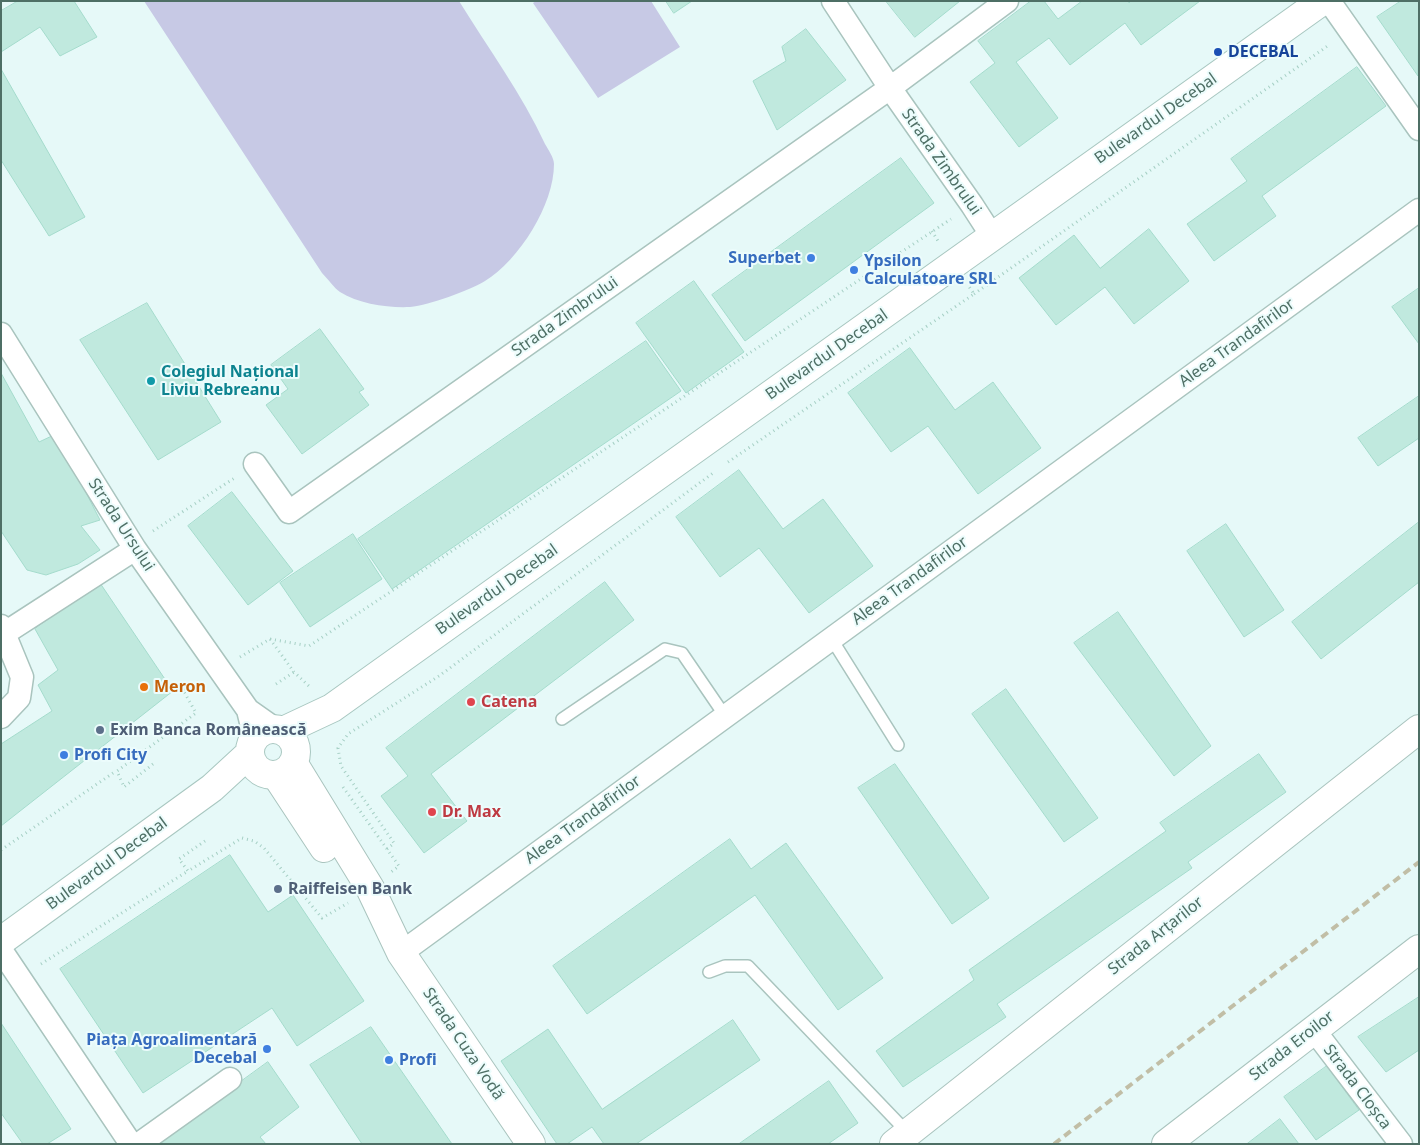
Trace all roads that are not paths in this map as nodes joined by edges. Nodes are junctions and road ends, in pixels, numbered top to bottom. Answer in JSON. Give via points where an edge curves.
{"nodes":[{"id":1,"x":833,"y":1,"type":"edge"},
{"id":2,"x":1007,"y":1,"type":"edge"},
{"id":3,"x":1322,"y":1,"type":"edge"},
{"id":4,"x":1330,"y":1,"type":"edge"},
{"id":5,"x":890,"y":88,"type":"junction"},
{"id":6,"x":1419,"y":129,"type":"edge"},
{"id":7,"x":1419,"y":210,"type":"edge"},
{"id":8,"x":992,"y":236,"type":"junction"},
{"id":9,"x":1,"y":334,"type":"edge"},
{"id":10,"x":255,"y":464,"type":"road end"},
{"id":11,"x":134,"y":547,"type":"junction"},
{"id":12,"x":3,"y":629,"type":"edge"},
{"id":13,"x":831,"y":638,"type":"junction"},
{"id":14,"x":725,"y":716,"type":"junction"},
{"id":15,"x":1,"y":717,"type":"edge"},
{"id":16,"x":562,"y":719,"type":"dead end"},
{"id":17,"x":1419,"y":729,"type":"edge"},
{"id":18,"x":898,"y":745,"type":"dead end"},
{"id":19,"x":274,"y":752,"type":"junction"},
{"id":20,"x":1,"y":941,"type":"edge"},
{"id":21,"x":398,"y":948,"type":"junction"},
{"id":22,"x":1419,"y":949,"type":"edge"},
{"id":23,"x":1,"y":950,"type":"edge"},
{"id":24,"x":709,"y":972,"type":"dead end"},
{"id":25,"x":1314,"y":1030,"type":"junction"},
{"id":26,"x":230,"y":1079,"type":"dead end"},
{"id":27,"x":901,"y":1138,"type":"edge"},
{"id":28,"x":131,"y":1144,"type":"edge"},
{"id":29,"x":139,"y":1144,"type":"edge"},
{"id":30,"x":531,"y":1144,"type":"edge"},
{"id":31,"x":1166,"y":1144,"type":"edge"},
{"id":32,"x":1401,"y":1144,"type":"edge"}],
"edges":[{"from":1,"to":5,"type":"street","name":"Strada Zimbrului"},
{"from":2,"to":5,"type":"street"},
{"from":3,"to":8,"type":"street","name":"Bulevardul Decebal"},
{"from":4,"to":6,"type":"street"},
{"from":5,"to":8,"type":"street","name":"Strada Zimbrului"},
{"from":5,"to":10,"type":"street","name":"Strada Zimbrului","via":[[289,512]]},
{"from":7,"to":13,"type":"street","name":"Aleea Trandafirilor"},
{"from":8,"to":19,"type":"street","name":"Bulevardul Decebal"},
{"from":9,"to":11,"type":"street","name":"Strada Ursului"},
{"from":11,"to":12,"type":"street"},
{"from":11,"to":19,"type":"street","name":"Strada Ursului"},
{"from":12,"to":15,"type":"street","via":[[22,678],[19,698]]},
{"from":13,"to":14,"type":"street","name":"Aleea Trandafirilor"},
{"from":13,"to":18,"type":"lane"},
{"from":14,"to":16,"type":"lane","via":[[682,652],[665,649]]},
{"from":14,"to":21,"type":"street","name":"Aleea Trandafirilor"},
{"from":17,"to":27,"type":"street","name":"Strada Arțarilor"},
{"from":19,"to":20,"type":"street","name":"Bulevardul Decebal","via":[[212,788]]},
{"from":19,"to":21,"type":"street","name":"Strada Cuza Vodă","via":[[358,898]]},
{"from":19,"to":21,"type":"street","name":"Strada Cuza Vodă","via":[[370,888]]},
{"from":21,"to":30,"type":"street","name":"Strada Cuza Vodă"},
{"from":22,"to":25,"type":"street","name":"Strada Eroilor"},
{"from":23,"to":28,"type":"street"},
{"from":24,"to":27,"type":"lane","via":[[725,966],[748,966]]},
{"from":25,"to":31,"type":"street","name":"Strada Eroilor"},
{"from":25,"to":32,"type":"street","name":"Strada Cloșca"},
{"from":26,"to":29,"type":"street"}]}
